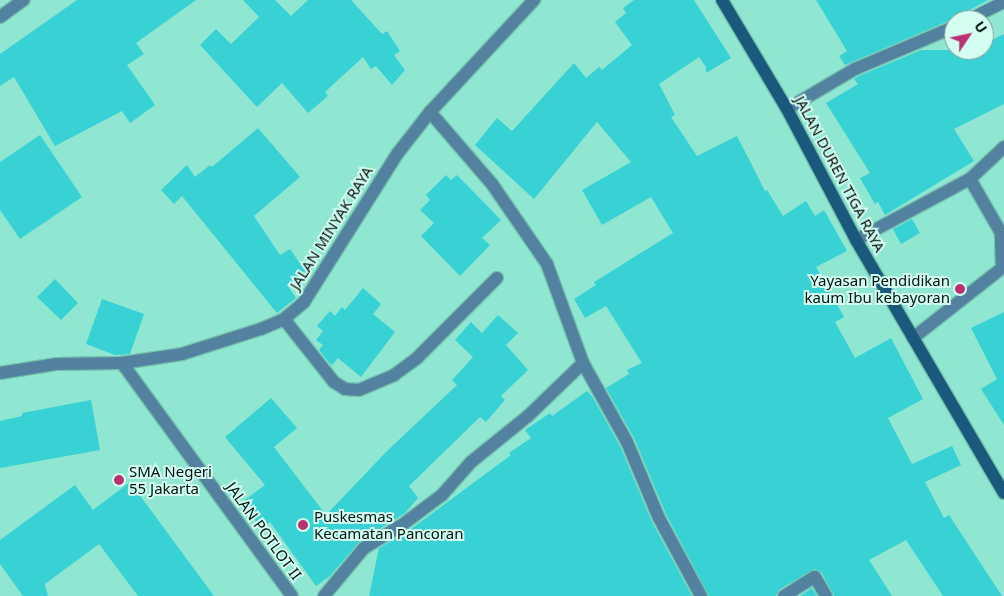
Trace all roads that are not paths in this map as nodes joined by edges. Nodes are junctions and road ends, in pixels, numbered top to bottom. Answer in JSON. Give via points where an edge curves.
{"nodes":[{"id":1,"x":23,"y":0,"type":"edge"},
{"id":2,"x":534,"y":0,"type":"edge"},
{"id":3,"x":722,"y":0,"type":"edge"},
{"id":4,"x":1004,"y":2,"type":"edge"},
{"id":5,"x":988,"y":10,"type":"edge"},
{"id":6,"x":0,"y":17,"type":"edge"},
{"id":7,"x":944,"y":31,"type":"edge"},
{"id":8,"x":787,"y":109,"type":"junction"},
{"id":9,"x":430,"y":112,"type":"junction"},
{"id":10,"x":1004,"y":147,"type":"edge"},
{"id":11,"x":970,"y":179,"type":"junction"},
{"id":12,"x":1002,"y":232,"type":"edge"},
{"id":13,"x":856,"y":240,"type":"junction"},
{"id":14,"x":497,"y":278,"type":"dead end"},
{"id":15,"x":284,"y":319,"type":"junction"},
{"id":16,"x":913,"y":338,"type":"junction"},
{"id":17,"x":122,"y":363,"type":"junction"},
{"id":18,"x":583,"y":363,"type":"junction"},
{"id":19,"x":0,"y":373,"type":"edge"},
{"id":20,"x":1004,"y":493,"type":"edge"},
{"id":21,"x":292,"y":596,"type":"edge"},
{"id":22,"x":324,"y":596,"type":"edge"},
{"id":23,"x":701,"y":596,"type":"edge"},
{"id":24,"x":784,"y":596,"type":"edge"},
{"id":25,"x":826,"y":596,"type":"edge"}],
"edges":[{"from":1,"to":6,"type":"street"},
{"from":2,"to":9,"type":"street","name":"JALAN MINYAK RAYA"},
{"from":3,"to":8,"type":"main road","name":"JALAN DUREN TIGA RAYA"},
{"from":4,"to":5,"type":"street"},
{"from":7,"to":8,"type":"street","via":[[855,69]]},
{"from":8,"to":13,"type":"main road","name":"JALAN DUREN TIGA RAYA"},
{"from":9,"to":15,"type":"street","name":"JALAN MINYAK RAYA","via":[[393,160],[304,302]]},
{"from":9,"to":18,"type":"street","via":[[492,184],[548,264]]},
{"from":10,"to":11,"type":"street"},
{"from":11,"to":12,"type":"street"},
{"from":11,"to":13,"type":"street"},
{"from":12,"to":16,"type":"street","via":[[1002,268]]},
{"from":13,"to":16,"type":"main road","name":"JALAN DUREN TIGA RAYA"},
{"from":14,"to":15,"type":"street","via":[[418,358],[394,375],[359,390],[345,389],[334,382]]},
{"from":15,"to":17,"type":"street","name":"JALAN MINYAK RAYA","via":[[182,354]]},
{"from":16,"to":20,"type":"main road","name":"JALAN DUREN TIGA RAYA"},
{"from":17,"to":19,"type":"street","name":"JALAN MINYAK RAYA","via":[[57,364]]},
{"from":17,"to":21,"type":"street","name":"JALAN POTLOT II"},
{"from":18,"to":22,"type":"street","via":[[528,416],[471,462],[442,495],[402,526],[364,548]]},
{"from":18,"to":23,"type":"street","via":[[627,442],[659,518]]},
{"from":24,"to":25,"type":"street","via":[[815,577]]}]}
